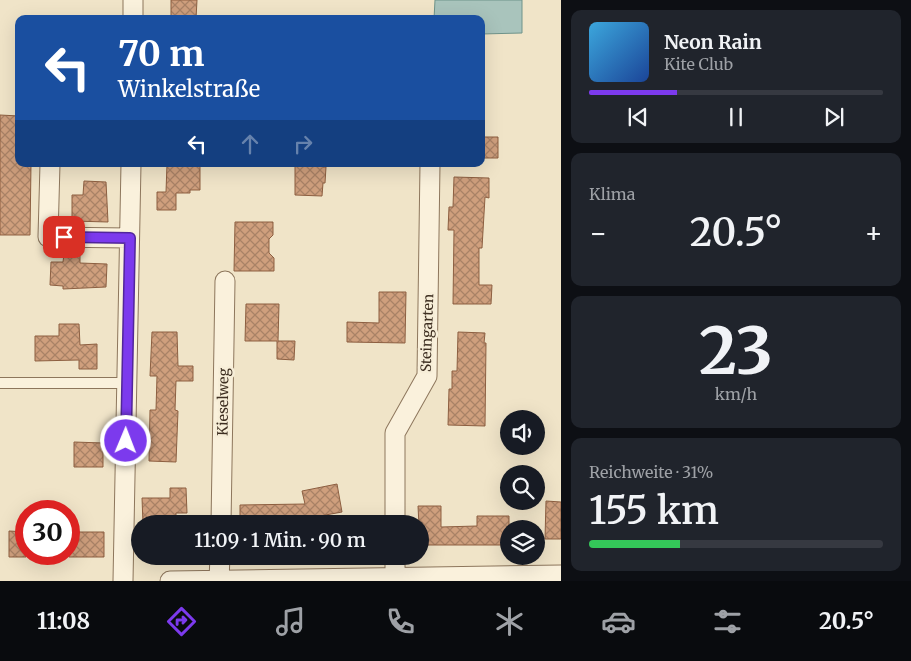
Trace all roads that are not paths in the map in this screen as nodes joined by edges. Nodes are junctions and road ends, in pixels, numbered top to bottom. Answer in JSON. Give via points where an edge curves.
{"nodes":[{"id":1,"x":133,"y":0,"type":"edge"},
{"id":2,"x":133,"y":15,"type":"edge"},
{"id":3,"x":50,"y":167,"type":"edge"},
{"id":4,"x":131,"y":167,"type":"edge"},
{"id":5,"x":430,"y":167,"type":"edge"},
{"id":6,"x":130,"y":238,"type":"junction"},
{"id":7,"x":225,"y":281,"type":"dead end"},
{"id":8,"x":0,"y":383,"type":"edge"},
{"id":9,"x":127,"y":383,"type":"junction"},
{"id":10,"x":221,"y":515,"type":"edge"},
{"id":11,"x":395,"y":515,"type":"edge"},
{"id":12,"x":220,"y":565,"type":"edge"},
{"id":13,"x":391,"y":565,"type":"edge"},
{"id":14,"x":561,"y":575,"type":"edge"},
{"id":15,"x":386,"y":579,"type":"edge"},
{"id":16,"x":220,"y":580,"type":"edge"},
{"id":17,"x":123,"y":581,"type":"edge"},
{"id":18,"x":170,"y":581,"type":"edge"}],
"edges":[{"from":1,"to":2,"type":"street"},
{"from":3,"to":6,"type":"street","via":[[48,237]]},
{"from":4,"to":6,"type":"street"},
{"from":5,"to":11,"type":"street","name":"Steingarten","via":[[427,376],[395,433]]},
{"from":6,"to":9,"type":"street"},
{"from":7,"to":10,"type":"street","name":"Kieselweg"},
{"from":8,"to":9,"type":"lane"},
{"from":9,"to":17,"type":"street"},
{"from":12,"to":16,"type":"street"},
{"from":13,"to":15,"type":"street"},
{"from":14,"to":15,"type":"street"},
{"from":15,"to":16,"type":"street"},
{"from":16,"to":18,"type":"street"}]}
